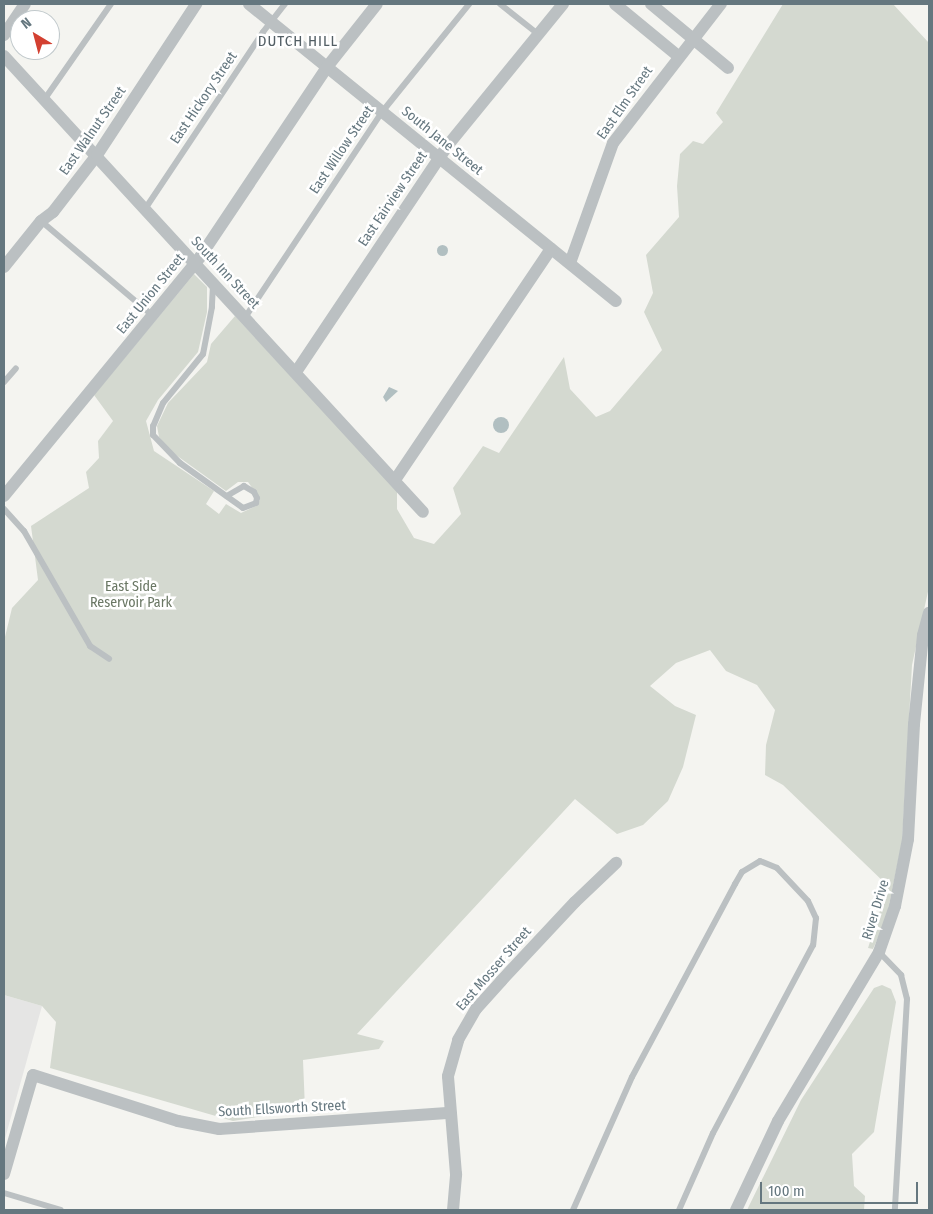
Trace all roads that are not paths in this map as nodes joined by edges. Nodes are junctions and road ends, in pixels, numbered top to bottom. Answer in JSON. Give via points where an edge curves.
{"nodes":[{"id":1,"x":25,"y":4,"type":"edge"},
{"id":2,"x":111,"y":4,"type":"edge"},
{"id":3,"x":196,"y":4,"type":"edge"},
{"id":4,"x":249,"y":4,"type":"edge"},
{"id":5,"x":286,"y":4,"type":"edge"},
{"id":6,"x":377,"y":4,"type":"edge"},
{"id":7,"x":469,"y":4,"type":"edge"},
{"id":8,"x":500,"y":4,"type":"edge"},
{"id":9,"x":563,"y":4,"type":"edge"},
{"id":10,"x":615,"y":4,"type":"edge"},
{"id":11,"x":651,"y":4,"type":"edge"},
{"id":12,"x":721,"y":4,"type":"edge"},
{"id":13,"x":271,"y":22,"type":"junction"},
{"id":14,"x":538,"y":34,"type":"junction"},
{"id":15,"x":4,"y":35,"type":"edge"},
{"id":16,"x":693,"y":37,"type":"junction"},
{"id":17,"x":4,"y":56,"type":"edge"},
{"id":18,"x":678,"y":56,"type":"junction"},
{"id":19,"x":327,"y":67,"type":"junction"},
{"id":20,"x":728,"y":68,"type":"dead end"},
{"id":21,"x":44,"y":100,"type":"junction"},
{"id":22,"x":382,"y":112,"type":"junction"},
{"id":23,"x":97,"y":155,"type":"junction"},
{"id":24,"x":440,"y":157,"type":"junction"},
{"id":25,"x":145,"y":209,"type":"junction"},
{"id":26,"x":41,"y":221,"type":"junction"},
{"id":27,"x":552,"y":249,"type":"junction"},
{"id":28,"x":195,"y":263,"type":"junction"},
{"id":29,"x":570,"y":264,"type":"junction"},
{"id":30,"x":4,"y":267,"type":"edge"},
{"id":31,"x":213,"y":282,"type":"junction"},
{"id":32,"x":616,"y":302,"type":"dead end"},
{"id":33,"x":153,"y":316,"type":"junction"},
{"id":34,"x":246,"y":316,"type":"junction"},
{"id":35,"x":16,"y":368,"type":"dead end"},
{"id":36,"x":296,"y":372,"type":"junction"},
{"id":37,"x":4,"y":382,"type":"edge"},
{"id":38,"x":395,"y":480,"type":"junction"},
{"id":39,"x":4,"y":496,"type":"edge"},
{"id":40,"x":227,"y":496,"type":"dead end"},
{"id":41,"x":4,"y":510,"type":"edge"},
{"id":42,"x":423,"y":512,"type":"dead end"},
{"id":43,"x":929,"y":613,"type":"edge"},
{"id":44,"x":109,"y":658,"type":"dead end"},
{"id":45,"x":616,"y":863,"type":"dead end"},
{"id":46,"x":879,"y":952,"type":"junction"},
{"id":47,"x":450,"y":1113,"type":"junction"},
{"id":48,"x":7,"y":1154,"type":"edge"},
{"id":49,"x":4,"y":1174,"type":"edge"},
{"id":50,"x":4,"y":1193,"type":"edge"},
{"id":51,"x":61,"y":1210,"type":"edge"},
{"id":52,"x":453,"y":1210,"type":"edge"},
{"id":53,"x":573,"y":1210,"type":"edge"},
{"id":54,"x":679,"y":1210,"type":"edge"},
{"id":55,"x":736,"y":1210,"type":"edge"},
{"id":56,"x":895,"y":1210,"type":"edge"}],
"edges":[{"from":1,"to":15,"type":"street"},
{"from":2,"to":21,"type":"lane"},
{"from":3,"to":23,"type":"street","name":"East Walnut Street"},
{"from":4,"to":13,"type":"street","name":"South Jane Street"},
{"from":5,"to":13,"type":"lane","name":"East Hickory Street"},
{"from":6,"to":19,"type":"street","name":"East Union Street"},
{"from":7,"to":22,"type":"lane","name":"East Willow Street"},
{"from":8,"to":14,"type":"lane"},
{"from":9,"to":14,"type":"street","name":"East Fairview Street"},
{"from":10,"to":18,"type":"street"},
{"from":11,"to":16,"type":"street"},
{"from":12,"to":16,"type":"street","name":"East Elm Street"},
{"from":13,"to":19,"type":"street","name":"South Jane Street"},
{"from":13,"to":25,"type":"lane","name":"East Hickory Street"},
{"from":14,"to":24,"type":"street","name":"East Fairview Street"},
{"from":16,"to":18,"type":"street","name":"East Elm Street"},
{"from":16,"to":20,"type":"street"},
{"from":17,"to":21,"type":"street","name":"South Inn Street"},
{"from":18,"to":29,"type":"street","name":"East Elm Street","via":[[613,143]]},
{"from":19,"to":22,"type":"street","name":"South Jane Street"},
{"from":19,"to":28,"type":"street","name":"East Union Street"},
{"from":21,"to":23,"type":"street","name":"South Inn Street"},
{"from":22,"to":24,"type":"street","name":"South Jane Street"},
{"from":22,"to":34,"type":"lane","name":"East Willow Street"},
{"from":23,"to":25,"type":"street","name":"South Inn Street"},
{"from":23,"to":26,"type":"street","name":"East Walnut Street","via":[[53,212]]},
{"from":24,"to":27,"type":"street","name":"South Jane Street"},
{"from":24,"to":36,"type":"street","name":"East Fairview Street"},
{"from":25,"to":28,"type":"street","name":"South Inn Street"},
{"from":26,"to":30,"type":"street","name":"East Walnut Street"},
{"from":26,"to":33,"type":"lane"},
{"from":27,"to":29,"type":"street","name":"South Jane Street"},
{"from":27,"to":38,"type":"street"},
{"from":28,"to":31,"type":"street","name":"South Inn Street"},
{"from":28,"to":33,"type":"street","name":"East Union Street"},
{"from":29,"to":32,"type":"street","name":"South Jane Street"},
{"from":31,"to":34,"type":"street","name":"South Inn Street"},
{"from":31,"to":40,"type":"lane","via":[[203,354],[163,403],[153,426],[153,435],[166,452]]},
{"from":33,"to":39,"type":"street","name":"East Union Street"},
{"from":34,"to":36,"type":"street","name":"South Inn Street"},
{"from":35,"to":37,"type":"lane"},
{"from":36,"to":38,"type":"street","name":"South Inn Street"},
{"from":38,"to":42,"type":"street","name":"South Inn Street"},
{"from":41,"to":44,"type":"lane","via":[[24,531],[90,646]]},
{"from":43,"to":46,"type":"street","name":"River Drive","via":[[922,645],[914,724],[912,802],[903,873]]},
{"from":45,"to":47,"type":"street","name":"East Mosser Street","via":[[549,929],[465,1024],[452,1054],[448,1076]]},
{"from":46,"to":55,"type":"street","name":"River Drive","via":[[778,1121]]},
{"from":46,"to":56,"type":"lane","via":[[901,975],[907,999]]},
{"from":47,"to":48,"type":"street","name":"South Ellsworth Street","via":[[219,1129],[178,1121],[33,1075]]},
{"from":47,"to":52,"type":"street","name":"East Mosser Street","via":[[456,1181]]},
{"from":48,"to":49,"type":"street"},
{"from":50,"to":51,"type":"lane"},
{"from":53,"to":54,"type":"lane","via":[[632,1077],[735,884],[742,872],[760,861],[777,868],[808,901],[816,918],[813,944],[713,1133]]}]}
